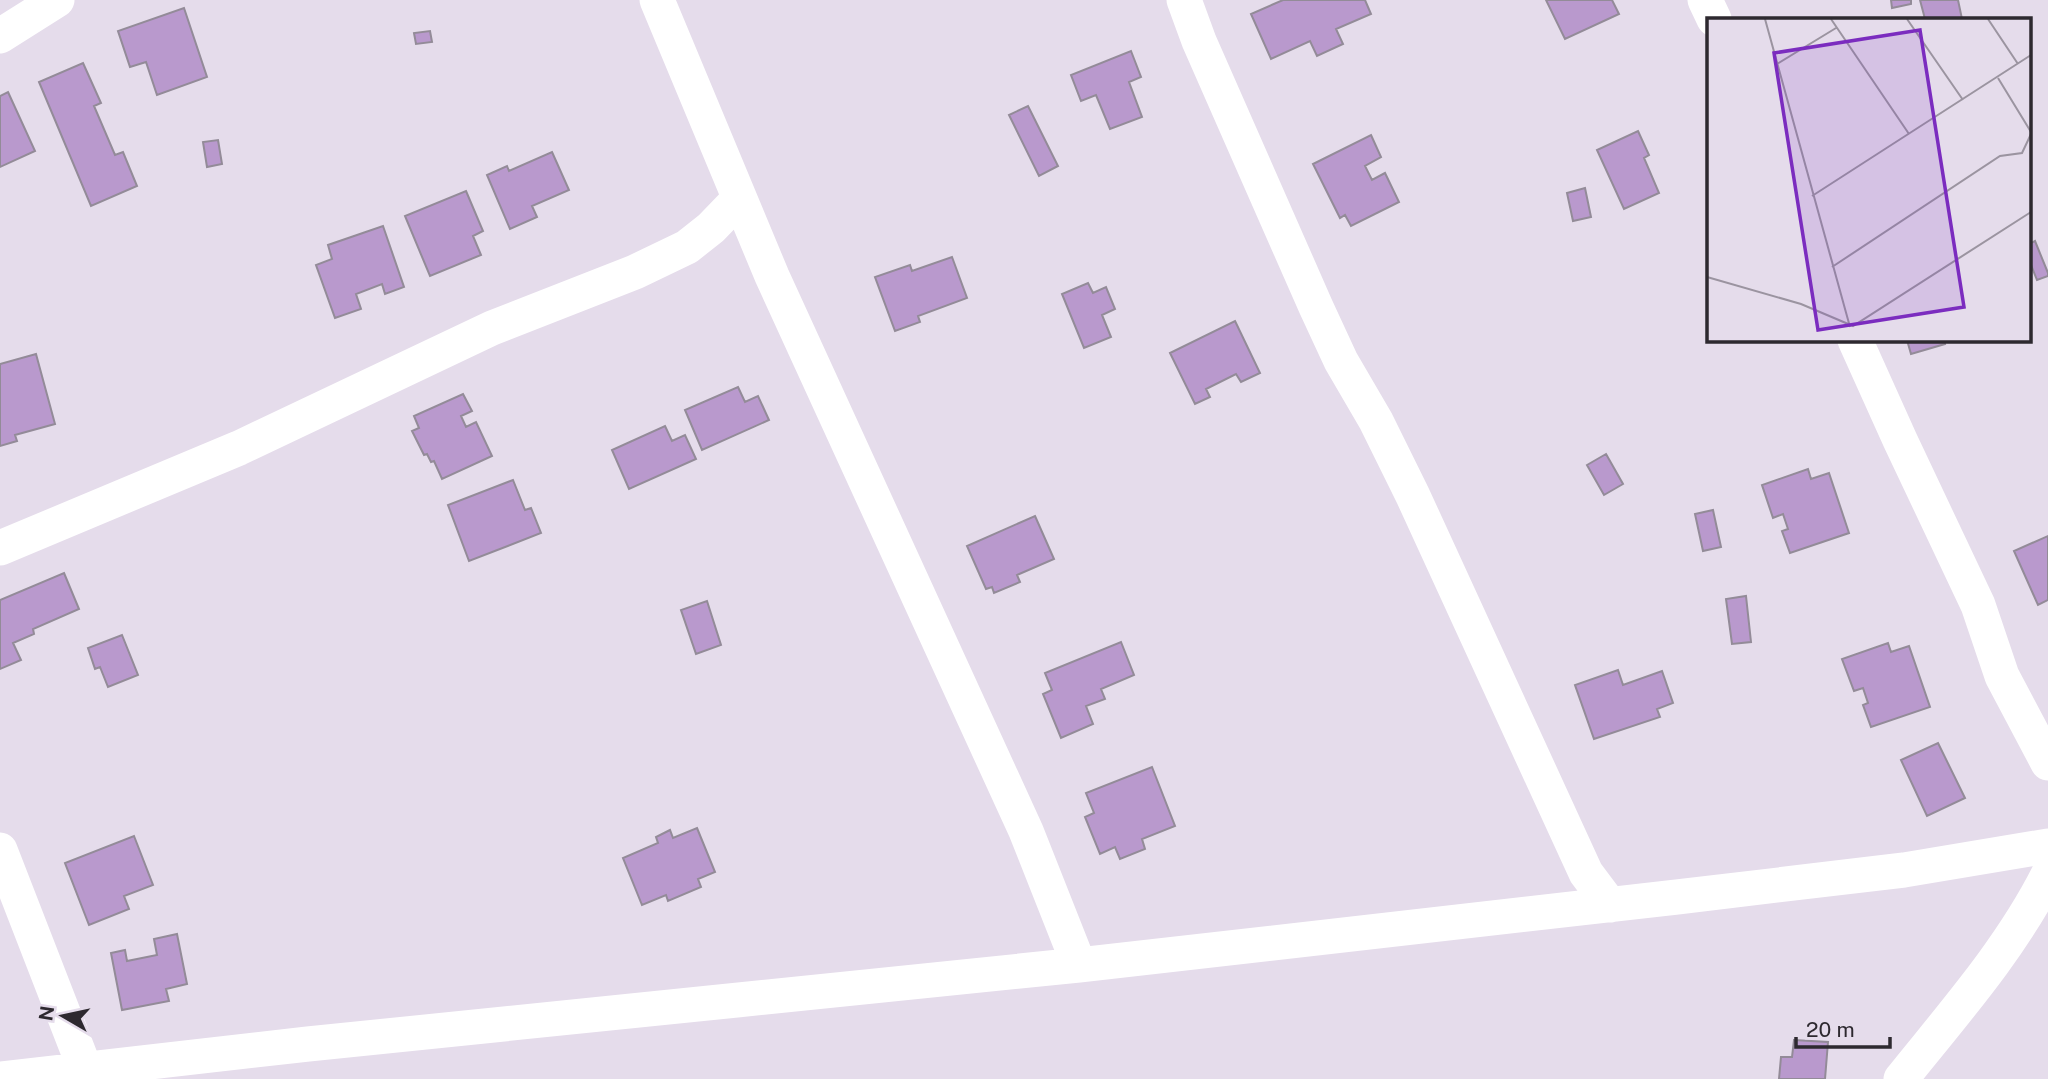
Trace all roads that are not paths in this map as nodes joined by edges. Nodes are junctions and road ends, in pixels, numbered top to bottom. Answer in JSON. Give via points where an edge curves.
{"nodes":[{"id":1,"x":57,"y":0,"type":"edge"},
{"id":2,"x":657,"y":0,"type":"edge"},
{"id":3,"x":1184,"y":0,"type":"edge"},
{"id":4,"x":1705,"y":0,"type":"edge"},
{"id":5,"x":1714,"y":18,"type":"edge"},
{"id":6,"x":0,"y":36,"type":"edge"},
{"id":7,"x":739,"y":199,"type":"junction"},
{"id":8,"x":1856,"y":341,"type":"edge"},
{"id":9,"x":0,"y":548,"type":"edge"},
{"id":10,"x":2048,"y":763,"type":"edge"},
{"id":11,"x":2048,"y":846,"type":"edge"},
{"id":12,"x":0,"y":850,"type":"edge"},
{"id":13,"x":2048,"y":875,"type":"edge"},
{"id":14,"x":1610,"y":905,"type":"junction"},
{"id":15,"x":1079,"y":965,"type":"junction"},
{"id":16,"x":85,"y":1069,"type":"junction"},
{"id":17,"x":1,"y":1079,"type":"edge"},
{"id":18,"x":1901,"y":1079,"type":"edge"}],
"edges":[{"from":1,"to":6,"type":"street"},
{"from":2,"to":7,"type":"street"},
{"from":3,"to":14,"type":"street","via":[[1341,361],[1413,496],[1586,873]]},
{"from":4,"to":5,"type":"street"},
{"from":7,"to":9,"type":"street","via":[[687,247],[635,272],[492,328],[239,447]]},
{"from":7,"to":15,"type":"street","via":[[1026,831]]},
{"from":8,"to":10,"type":"street","via":[[1978,605],[2003,676]]},
{"from":11,"to":14,"type":"street","via":[[1904,870]]},
{"from":12,"to":16,"type":"street"},
{"from":13,"to":18,"type":"street","via":[[1983,977]]},
{"from":14,"to":15,"type":"street"},
{"from":15,"to":16,"type":"street"},
{"from":16,"to":17,"type":"street"}]}
